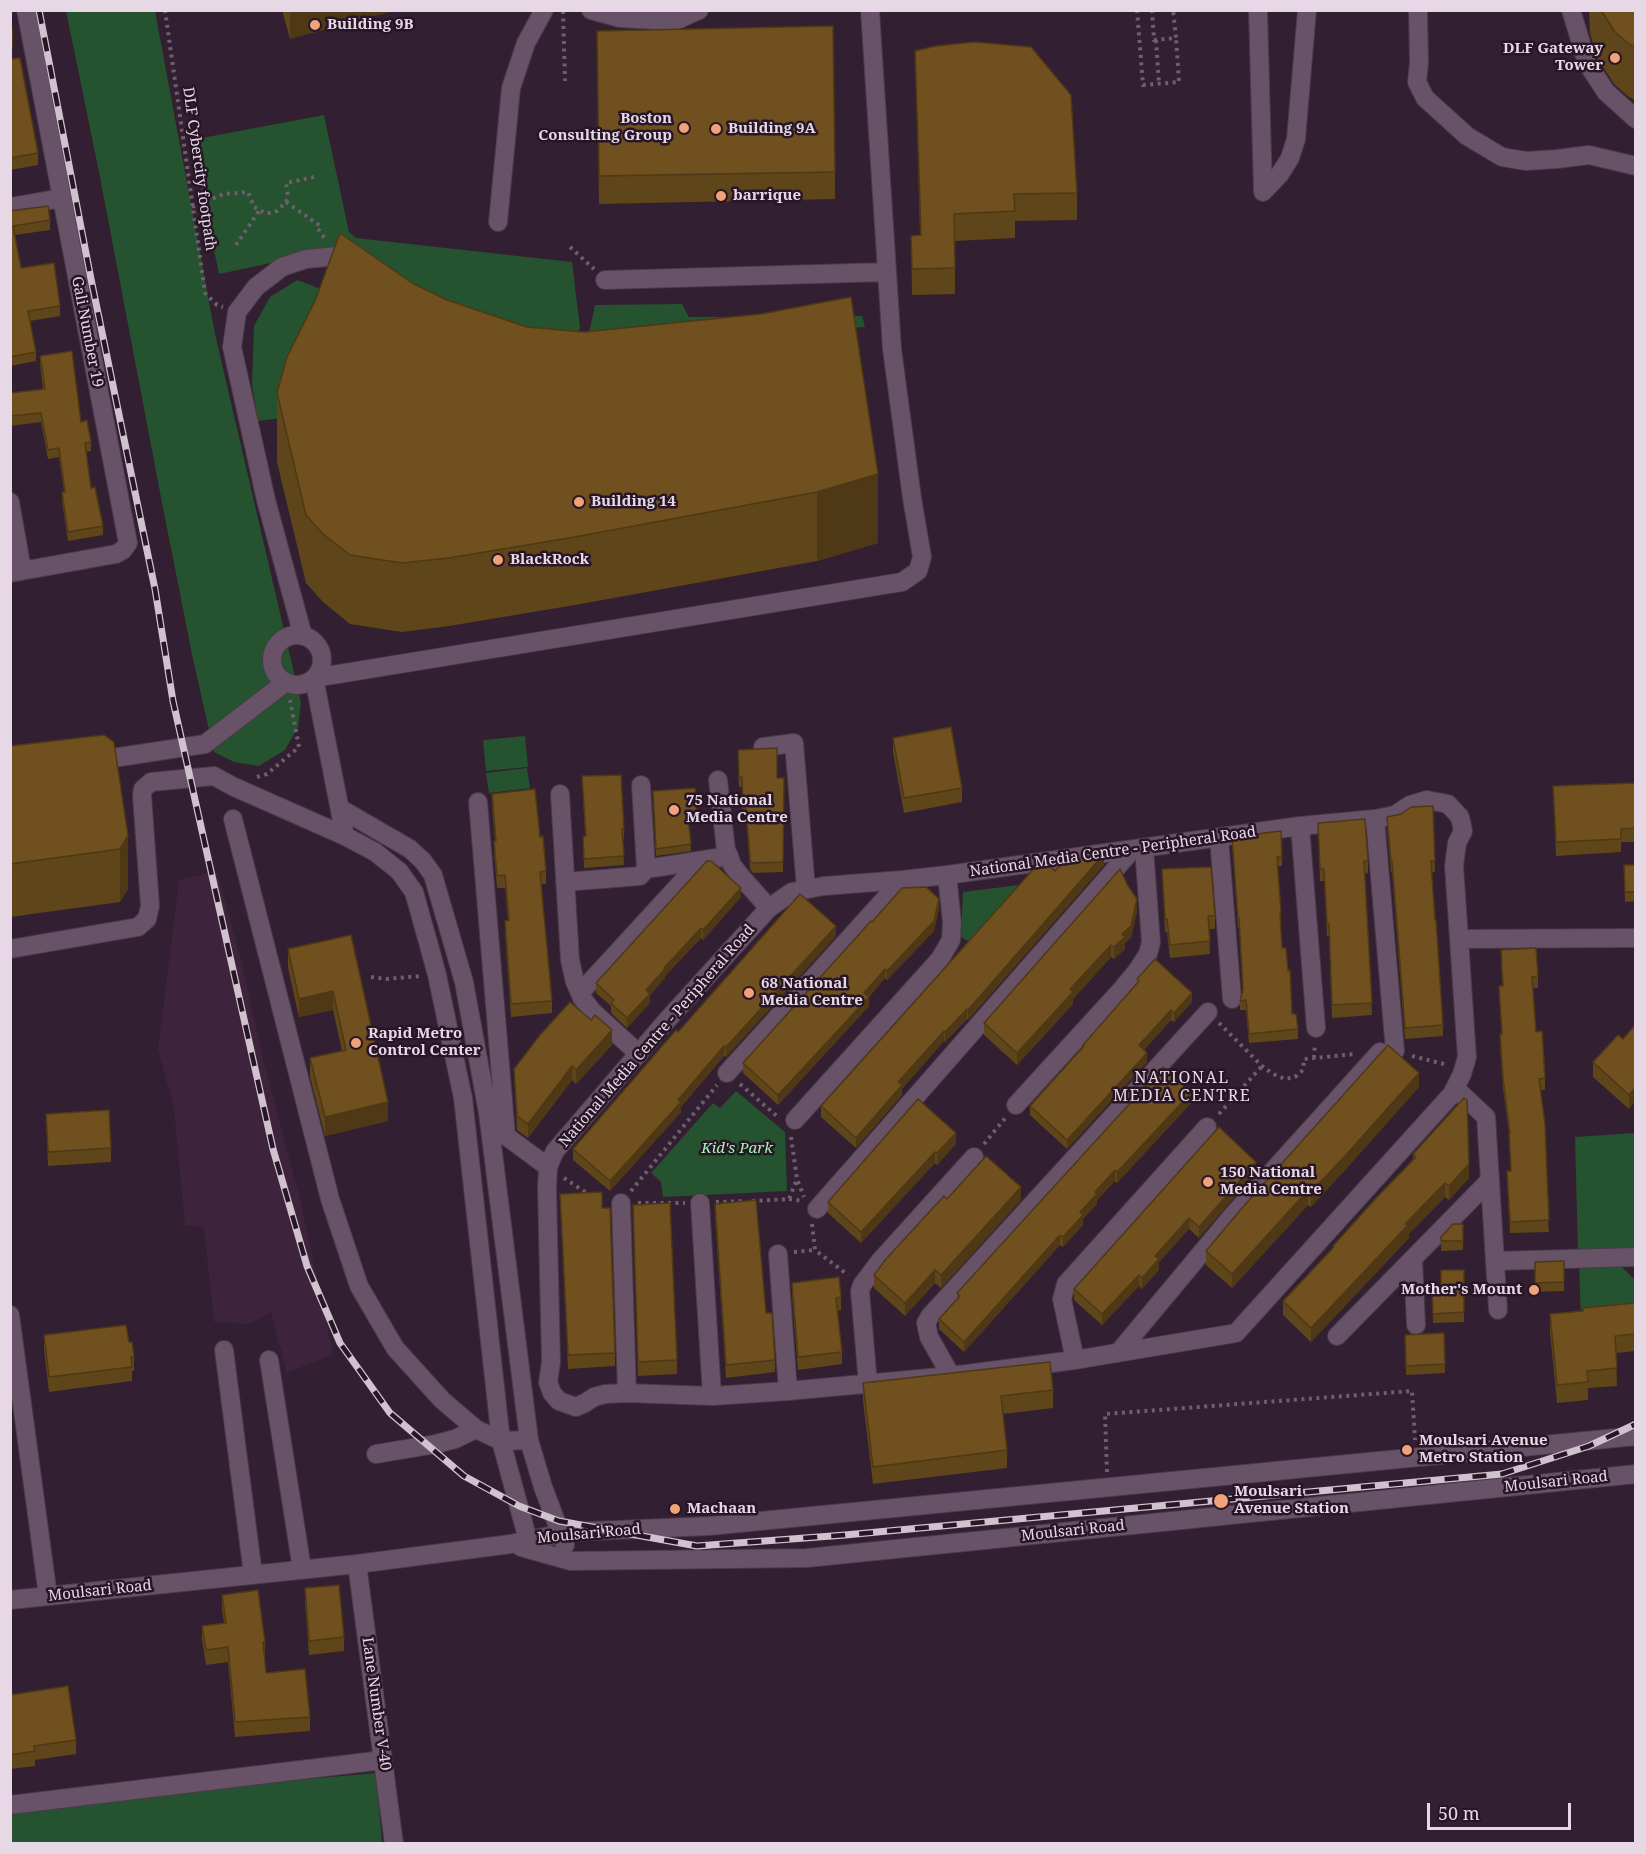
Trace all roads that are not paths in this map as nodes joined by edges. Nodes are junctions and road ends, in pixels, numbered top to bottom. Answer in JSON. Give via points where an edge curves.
{"nodes":[{"id":1,"x":26,"y":10,"type":"edge"},
{"id":2,"x":544,"y":10,"type":"edge"},
{"id":3,"x":591,"y":10,"type":"edge"},
{"id":4,"x":699,"y":10,"type":"edge"},
{"id":5,"x":870,"y":10,"type":"edge"},
{"id":6,"x":1258,"y":10,"type":"edge"},
{"id":7,"x":1307,"y":10,"type":"edge"},
{"id":8,"x":1418,"y":10,"type":"edge"},
{"id":9,"x":1571,"y":10,"type":"edge"},
{"id":10,"x":1635,"y":118,"type":"edge"},
{"id":11,"x":1635,"y":166,"type":"edge"},
{"id":12,"x":62,"y":198,"type":"junction"},
{"id":13,"x":10,"y":207,"type":"edge"},
{"id":14,"x":498,"y":222,"type":"dead end"},
{"id":15,"x":338,"y":256,"type":"edge"},
{"id":16,"x":887,"y":272,"type":"junction"},
{"id":17,"x":605,"y":280,"type":"road end"},
{"id":18,"x":10,"y":502,"type":"edge"},
{"id":19,"x":16,"y":571,"type":"edge"},
{"id":20,"x":303,"y":636,"type":"junction"},
{"id":21,"x":314,"y":678,"type":"junction"},
{"id":22,"x":286,"y":682,"type":"junction"},
{"id":23,"x":205,"y":744,"type":"junction"},
{"id":24,"x":763,"y":747,"type":"edge"},
{"id":25,"x":71,"y":764,"type":"edge"},
{"id":26,"x":214,"y":776,"type":"junction"},
{"id":27,"x":718,"y":780,"type":"dead end"},
{"id":28,"x":641,"y":785,"type":"dead end"},
{"id":29,"x":560,"y":794,"type":"dead end"},
{"id":30,"x":478,"y":802,"type":"dead end"},
{"id":31,"x":341,"y":809,"type":"junction"},
{"id":32,"x":233,"y":819,"type":"dead end"},
{"id":33,"x":1375,"y":819,"type":"junction"},
{"id":34,"x":1300,"y":826,"type":"junction"},
{"id":35,"x":345,"y":836,"type":"junction"},
{"id":36,"x":1219,"y":838,"type":"junction"},
{"id":37,"x":1138,"y":849,"type":"junction"},
{"id":38,"x":729,"y":856,"type":"junction"},
{"id":39,"x":702,"y":860,"type":"junction"},
{"id":40,"x":646,"y":869,"type":"junction"},
{"id":41,"x":947,"y":875,"type":"junction"},
{"id":42,"x":902,"y":880,"type":"junction"},
{"id":43,"x":565,"y":882,"type":"junction"},
{"id":44,"x":806,"y":889,"type":"junction"},
{"id":45,"x":770,"y":908,"type":"junction"},
{"id":46,"x":450,"y":935,"type":"junction"},
{"id":47,"x":1635,"y":938,"type":"edge"},
{"id":48,"x":1459,"y":939,"type":"junction"},
{"id":49,"x":428,"y":942,"type":"junction"},
{"id":50,"x":10,"y":950,"type":"edge"},
{"id":51,"x":580,"y":993,"type":"junction"},
{"id":52,"x":1232,"y":999,"type":"dead end"},
{"id":53,"x":1208,"y":1012,"type":"road end"},
{"id":54,"x":1316,"y":1028,"type":"dead end"},
{"id":55,"x":639,"y":1054,"type":"junction"},
{"id":56,"x":728,"y":1073,"type":"road end"},
{"id":57,"x":1455,"y":1088,"type":"junction"},
{"id":58,"x":1016,"y":1105,"type":"road end"},
{"id":59,"x":795,"y":1120,"type":"dead end"},
{"id":60,"x":1207,"y":1128,"type":"road end"},
{"id":61,"x":974,"y":1157,"type":"road end"},
{"id":62,"x":548,"y":1167,"type":"junction"},
{"id":63,"x":1490,"y":1180,"type":"junction"},
{"id":64,"x":621,"y":1203,"type":"road end"},
{"id":65,"x":700,"y":1203,"type":"road end"},
{"id":66,"x":811,"y":1206,"type":"road end"},
{"id":67,"x":778,"y":1254,"type":"dead end"},
{"id":68,"x":1635,"y":1257,"type":"edge"},
{"id":69,"x":1413,"y":1259,"type":"junction"},
{"id":70,"x":1496,"y":1261,"type":"junction"},
{"id":71,"x":1498,"y":1310,"type":"dead end"},
{"id":72,"x":10,"y":1315,"type":"edge"},
{"id":73,"x":1416,"y":1325,"type":"dead end"},
{"id":74,"x":1337,"y":1336,"type":"dead end"},
{"id":75,"x":224,"y":1350,"type":"dead end"},
{"id":76,"x":1118,"y":1353,"type":"junction"},
{"id":77,"x":269,"y":1360,"type":"dead end"},
{"id":78,"x":1075,"y":1360,"type":"junction"},
{"id":79,"x":951,"y":1376,"type":"junction"},
{"id":80,"x":868,"y":1384,"type":"junction"},
{"id":81,"x":788,"y":1391,"type":"junction"},
{"id":82,"x":627,"y":1393,"type":"junction"},
{"id":83,"x":712,"y":1396,"type":"junction"},
{"id":84,"x":476,"y":1429,"type":"junction"},
{"id":85,"x":1635,"y":1436,"type":"edge"},
{"id":86,"x":530,"y":1440,"type":"junction"},
{"id":87,"x":501,"y":1441,"type":"junction"},
{"id":88,"x":376,"y":1454,"type":"dead end"},
{"id":89,"x":1635,"y":1474,"type":"edge"},
{"id":90,"x":560,"y":1534,"type":"junction"},
{"id":91,"x":524,"y":1545,"type":"junction"},
{"id":92,"x":571,"y":1561,"type":"junction"},
{"id":93,"x":357,"y":1564,"type":"junction"},
{"id":94,"x":302,"y":1569,"type":"junction"},
{"id":95,"x":253,"y":1574,"type":"junction"},
{"id":96,"x":48,"y":1596,"type":"junction"},
{"id":97,"x":10,"y":1600,"type":"edge"},
{"id":98,"x":383,"y":1760,"type":"junction"},
{"id":99,"x":10,"y":1805,"type":"edge"},
{"id":100,"x":394,"y":1844,"type":"edge"}],
"edges":[{"from":1,"to":12,"type":"street","name":"Gali Number 19","via":[[27,58]]},
{"from":2,"to":14,"type":"street","via":[[526,43],[511,88]]},
{"from":3,"to":4,"type":"street","via":[[620,18],[675,21]]},
{"from":5,"to":16,"type":"street"},
{"from":6,"to":7,"type":"street","via":[[1263,192],[1290,158],[1296,139]]},
{"from":8,"to":11,"type":"street","via":[[1417,82],[1425,98],[1467,136],[1502,157],[1526,161],[1590,155]]},
{"from":9,"to":10,"type":"street","via":[[1587,63],[1606,92]]},
{"from":12,"to":13,"type":"street"},
{"from":12,"to":19,"type":"street","name":"Gali Number 19","via":[[128,543],[116,554]]},
{"from":15,"to":20,"type":"street","via":[[306,259],[282,267],[256,286],[237,312],[232,347],[266,500]]},
{"from":16,"to":17,"type":"street"},
{"from":16,"to":21,"type":"street","via":[[892,349],[922,557],[918,571],[902,582]]},
{"from":18,"to":19,"type":"street"},
{"from":20,"to":21,"type":"street","via":[[313,641],[321,655]]},
{"from":20,"to":22,"type":"street","via":[[284,639],[274,651],[276,674]]},
{"from":21,"to":22,"type":"street","via":[[298,685]]},
{"from":21,"to":31,"type":"street"},
{"from":22,"to":23,"type":"street"},
{"from":23,"to":25,"type":"street"},
{"from":23,"to":26,"type":"street"},
{"from":24,"to":44,"type":"street","via":[[794,743]]},
{"from":26,"to":35,"type":"street"},
{"from":26,"to":50,"type":"street","via":[[151,782],[143,789],[150,906],[147,919],[138,927]]},
{"from":27,"to":38,"type":"street"},
{"from":28,"to":40,"type":"street"},
{"from":29,"to":43,"type":"street"},
{"from":30,"to":62,"type":"street","via":[[506,1136]]},
{"from":31,"to":35,"type":"street"},
{"from":31,"to":46,"type":"street","via":[[410,849],[423,861],[433,875]]},
{"from":32,"to":84,"type":"street","via":[[330,1199],[359,1286],[395,1348],[442,1400]]},
{"from":33,"to":34,"type":"street","name":"National Media Centre - Peripheral Road"},
{"from":33,"to":48,"type":"street","name":"National Media Centre - Peripheral Road","via":[[1395,815],[1427,800],[1448,804],[1460,817],[1463,831],[1454,866]]},
{"from":33,"to":76,"type":"street","via":[[1387,1052],[1233,1215]]},
{"from":34,"to":36,"type":"street","name":"National Media Centre - Peripheral Road"},
{"from":34,"to":54,"type":"street"},
{"from":35,"to":49,"type":"street","via":[[399,871],[414,892]]},
{"from":36,"to":37,"type":"street","name":"National Media Centre - Peripheral Road"},
{"from":36,"to":52,"type":"street"},
{"from":37,"to":41,"type":"street","name":"National Media Centre - Peripheral Road"},
{"from":37,"to":58,"type":"street","via":[[1151,942],[1148,954],[1122,989]]},
{"from":37,"to":66,"type":"street"},
{"from":38,"to":39,"type":"street"},
{"from":38,"to":45,"type":"street","via":[[732,865]]},
{"from":39,"to":40,"type":"street"},
{"from":39,"to":51,"type":"street"},
{"from":40,"to":43,"type":"street","via":[[639,876]]},
{"from":41,"to":42,"type":"street","name":"National Media Centre - Peripheral Road"},
{"from":41,"to":59,"type":"street","via":[[951,940],[939,959]]},
{"from":42,"to":44,"type":"street","name":"National Media Centre - Peripheral Road"},
{"from":42,"to":56,"type":"street"},
{"from":43,"to":51,"type":"street","via":[[570,960]]},
{"from":44,"to":45,"type":"street","name":"National Media Centre - Peripheral Road","via":[[792,892]]},
{"from":45,"to":55,"type":"street","name":"National Media Centre - Peripheral Road"},
{"from":46,"to":49,"type":"street"},
{"from":46,"to":86,"type":"street","via":[[464,982],[488,1113]]},
{"from":47,"to":48,"type":"street"},
{"from":48,"to":57,"type":"street","name":"National Media Centre - Peripheral Road","via":[[1467,1057]]},
{"from":49,"to":87,"type":"street","via":[[463,1098]]},
{"from":51,"to":55,"type":"street","via":[[593,1012]]},
{"from":53,"to":79,"type":"street","via":[[930,1316],[926,1323],[929,1337]]},
{"from":55,"to":62,"type":"street","name":"National Media Centre - Peripheral Road","via":[[555,1151]]},
{"from":57,"to":63,"type":"street","via":[[1486,1117]]},
{"from":57,"to":76,"type":"street","name":"National Media Centre - Peripheral Road","via":[[1236,1333]]},
{"from":60,"to":78,"type":"street","via":[[1066,1284],[1062,1299]]},
{"from":61,"to":80,"type":"street","via":[[862,1285]]},
{"from":62,"to":82,"type":"street","name":"National Media Centre - Peripheral Road","via":[[552,1394],[576,1407],[594,1397]]},
{"from":63,"to":69,"type":"street"},
{"from":63,"to":70,"type":"street"},
{"from":64,"to":82,"type":"street"},
{"from":65,"to":83,"type":"street"},
{"from":67,"to":81,"type":"street"},
{"from":68,"to":70,"type":"street"},
{"from":69,"to":73,"type":"street"},
{"from":69,"to":74,"type":"street"},
{"from":70,"to":71,"type":"street"},
{"from":72,"to":96,"type":"street"},
{"from":75,"to":95,"type":"street"},
{"from":76,"to":78,"type":"street","name":"National Media Centre - Peripheral Road"},
{"from":77,"to":94,"type":"street"},
{"from":78,"to":79,"type":"street","name":"National Media Centre - Peripheral Road"},
{"from":79,"to":80,"type":"street","name":"National Media Centre - Peripheral Road"},
{"from":80,"to":81,"type":"street","name":"National Media Centre - Peripheral Road"},
{"from":81,"to":83,"type":"street","name":"National Media Centre - Peripheral Road"},
{"from":82,"to":83,"type":"street","name":"National Media Centre - Peripheral Road"},
{"from":84,"to":87,"type":"street"},
{"from":84,"to":88,"type":"street","via":[[436,1444]]},
{"from":85,"to":90,"type":"street","name":"Moulsari Road","via":[[709,1526]]},
{"from":86,"to":87,"type":"street"},
{"from":86,"to":90,"type":"street"},
{"from":87,"to":91,"type":"street"},
{"from":89,"to":92,"type":"street","name":"Moulsari Road","via":[[807,1558]]},
{"from":90,"to":91,"type":"street","name":"Moulsari Road"},
{"from":90,"to":92,"type":"street"},
{"from":91,"to":92,"type":"street","name":"Moulsari Road"},
{"from":91,"to":93,"type":"street","name":"Moulsari Road"},
{"from":93,"to":94,"type":"street","name":"Moulsari Road"},
{"from":93,"to":98,"type":"street","name":"Lane Number V-40"},
{"from":94,"to":95,"type":"street","name":"Moulsari Road"},
{"from":95,"to":96,"type":"street","name":"Moulsari Road"},
{"from":96,"to":97,"type":"street","name":"Moulsari Road"},
{"from":98,"to":99,"type":"street"},
{"from":98,"to":100,"type":"street","name":"Lane Number V-40"}]}
